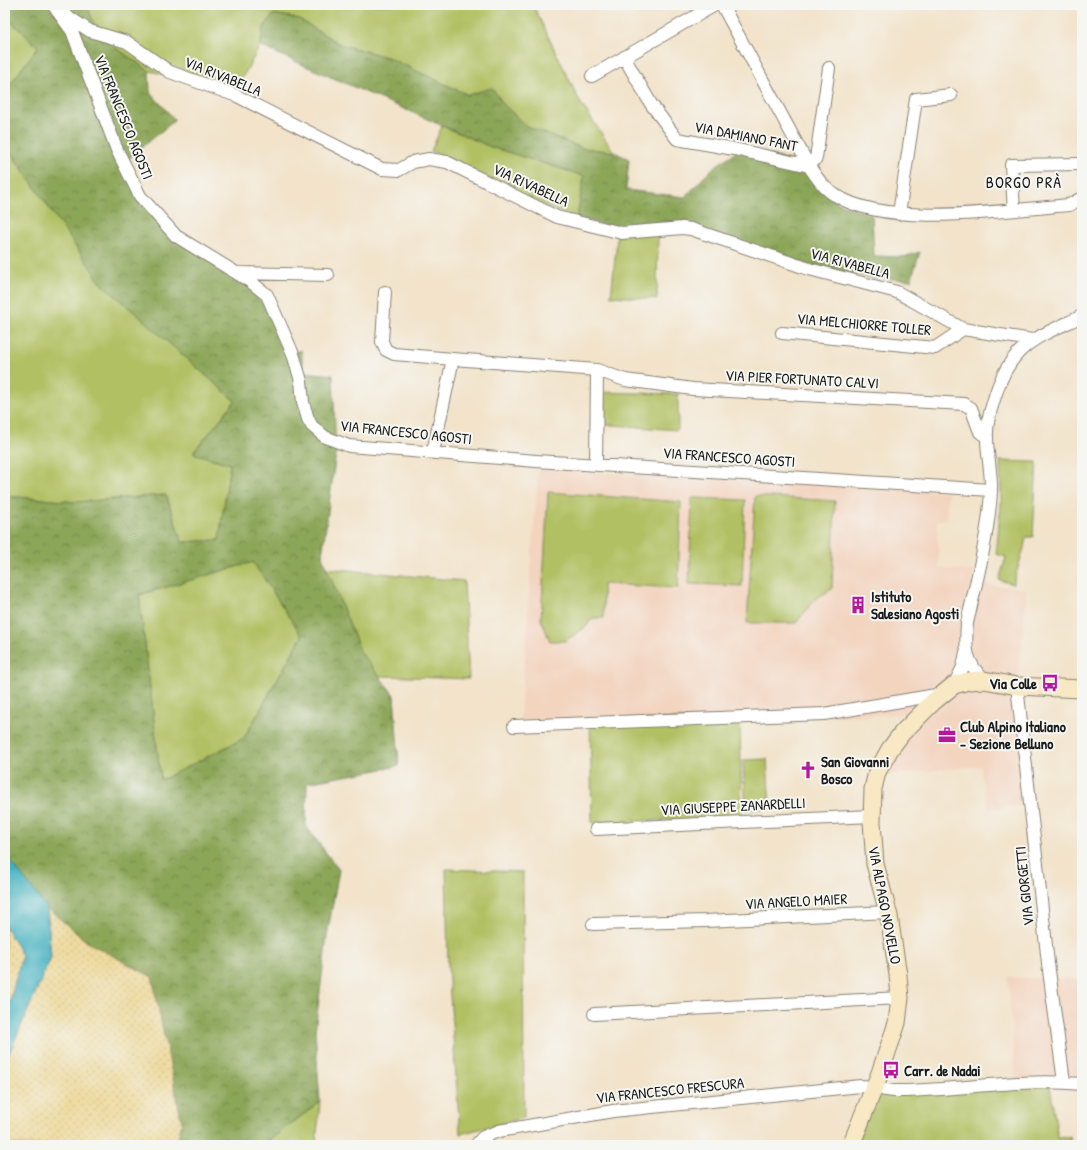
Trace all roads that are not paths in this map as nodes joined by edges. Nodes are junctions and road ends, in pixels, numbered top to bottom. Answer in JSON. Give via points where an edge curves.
{"nodes":[{"id":1,"x":715,"y":5,"type":"edge"},
{"id":2,"x":722,"y":5,"type":"edge"},
{"id":3,"x":56,"y":10,"type":"edge"},
{"id":4,"x":624,"y":57,"type":"junction"},
{"id":5,"x":829,"y":68,"type":"dead end"},
{"id":6,"x":592,"y":76,"type":"dead end"},
{"id":7,"x":951,"y":95,"type":"dead end"},
{"id":8,"x":1082,"y":164,"type":"edge"},
{"id":9,"x":809,"y":166,"type":"junction"},
{"id":10,"x":1082,"y":198,"type":"edge"},
{"id":11,"x":1014,"y":210,"type":"junction"},
{"id":12,"x":899,"y":214,"type":"junction"},
{"id":13,"x":237,"y":273,"type":"junction"},
{"id":14,"x":328,"y":275,"type":"dead end"},
{"id":15,"x":385,"y":292,"type":"dead end"},
{"id":16,"x":1082,"y":316,"type":"edge"},
{"id":17,"x":963,"y":329,"type":"junction"},
{"id":18,"x":782,"y":333,"type":"dead end"},
{"id":19,"x":1032,"y":340,"type":"junction"},
{"id":20,"x":453,"y":358,"type":"junction"},
{"id":21,"x":597,"y":370,"type":"junction"},
{"id":22,"x":987,"y":437,"type":"junction"},
{"id":23,"x":434,"y":452,"type":"junction"},
{"id":24,"x":596,"y":465,"type":"junction"},
{"id":25,"x":991,"y":490,"type":"junction"},
{"id":26,"x":966,"y":652,"type":"junction"},
{"id":27,"x":963,"y":685,"type":"junction"},
{"id":28,"x":1017,"y":686,"type":"junction"},
{"id":29,"x":1082,"y":689,"type":"edge"},
{"id":30,"x":514,"y":726,"type":"dead end"},
{"id":31,"x":872,"y":816,"type":"junction"},
{"id":32,"x":596,"y":829,"type":"dead end"},
{"id":33,"x":888,"y":912,"type":"junction"},
{"id":34,"x":593,"y":924,"type":"dead end"},
{"id":35,"x":900,"y":998,"type":"junction"},
{"id":36,"x":594,"y":1014,"type":"dead end"},
{"id":37,"x":1064,"y":1082,"type":"junction"},
{"id":38,"x":1082,"y":1084,"type":"edge"},
{"id":39,"x":874,"y":1086,"type":"junction"},
{"id":40,"x":476,"y":1145,"type":"edge"},
{"id":41,"x":851,"y":1145,"type":"edge"}],
"edges":[{"from":1,"to":4,"type":"street"},
{"from":2,"to":9,"type":"street","name":"VIA DAMIANO FANT"},
{"from":3,"to":13,"type":"street","name":"VIA FRANCESCO AGOSTI","via":[[72,31],[117,150],[142,199],[176,236]]},
{"from":3,"to":17,"type":"street","name":"VIA RIVABELLA","via":[[90,30],[127,42],[170,72],[237,96],[382,168],[399,170],[413,162],[430,159],[447,162],[558,217],[622,233],[691,229],[809,269],[897,292]]},
{"from":4,"to":6,"type":"street"},
{"from":4,"to":9,"type":"street","name":"VIA DAMIANO FANT","via":[[651,104],[677,139]]},
{"from":5,"to":9,"type":"street","name":"VIA DAMIANO FANT","via":[[816,158]]},
{"from":7,"to":12,"type":"street","via":[[916,99]]},
{"from":8,"to":11,"type":"street","via":[[1011,165]]},
{"from":9,"to":12,"type":"street","via":[[824,187],[844,201]]},
{"from":10,"to":11,"type":"street","via":[[1069,205]]},
{"from":11,"to":12,"type":"street","via":[[934,215]]},
{"from":13,"to":14,"type":"street"},
{"from":13,"to":23,"type":"street","name":"VIA FRANCESCO AGOSTI","via":[[267,295],[293,354],[305,410],[312,426],[318,432],[333,441],[349,446]]},
{"from":15,"to":20,"type":"street","name":"VIA PIER FORTUNATO CALVI","via":[[382,342],[386,350],[394,354]]},
{"from":16,"to":19,"type":"street"},
{"from":17,"to":18,"type":"street","name":"VIA MELCHIORRE TOLLER","via":[[935,348]]},
{"from":17,"to":19,"type":"street","name":"VIA RIVABELLA"},
{"from":19,"to":22,"type":"street","via":[[1013,357],[1003,374],[991,409]]},
{"from":20,"to":21,"type":"street","name":"VIA PIER FORTUNATO CALVI"},
{"from":20,"to":23,"type":"street"},
{"from":21,"to":22,"type":"street","name":"VIA PIER FORTUNATO CALVI","via":[[625,380],[693,389],[964,404],[971,408],[980,432]]},
{"from":21,"to":24,"type":"street"},
{"from":22,"to":25,"type":"street"},
{"from":23,"to":24,"type":"street","name":"VIA FRANCESCO AGOSTI"},
{"from":24,"to":25,"type":"street","name":"VIA FRANCESCO AGOSTI"},
{"from":25,"to":26,"type":"street","via":[[987,530],[967,623]]},
{"from":26,"to":27,"type":"street","via":[[962,667]]},
{"from":26,"to":27,"type":"street","via":[[973,667]]},
{"from":27,"to":28,"type":"street"},
{"from":27,"to":30,"type":"street","via":[[824,714]]},
{"from":27,"to":31,"type":"street","name":"VIA ALPAGO NOVELLO","via":[[923,711],[890,749],[878,772],[873,789]]},
{"from":28,"to":29,"type":"street"},
{"from":28,"to":37,"type":"street","name":"VIA GIORGETTI"},
{"from":31,"to":32,"type":"street","name":"VIA GIUSEPPE ZANARDELLI"},
{"from":31,"to":33,"type":"street","name":"VIA ALPAGO NOVELLO","via":[[875,864]]},
{"from":33,"to":34,"type":"street","name":"VIA ANGELO MAIER"},
{"from":33,"to":35,"type":"street","name":"VIA ALPAGO NOVELLO"},
{"from":35,"to":36,"type":"street"},
{"from":35,"to":39,"type":"street","name":"VIA ALPAGO NOVELLO","via":[[897,1023]]},
{"from":37,"to":38,"type":"street","name":"VIA FRANCESCO FRESCURA"},
{"from":37,"to":39,"type":"street","name":"VIA FRANCESCO FRESCURA","via":[[1018,1082],[922,1091],[897,1091]]},
{"from":39,"to":40,"type":"street","name":"VIA FRANCESCO FRESCURA","via":[[613,1111],[499,1131],[484,1137]]},
{"from":39,"to":41,"type":"street","name":"VIA ALPAGO NOVELLO"}]}
